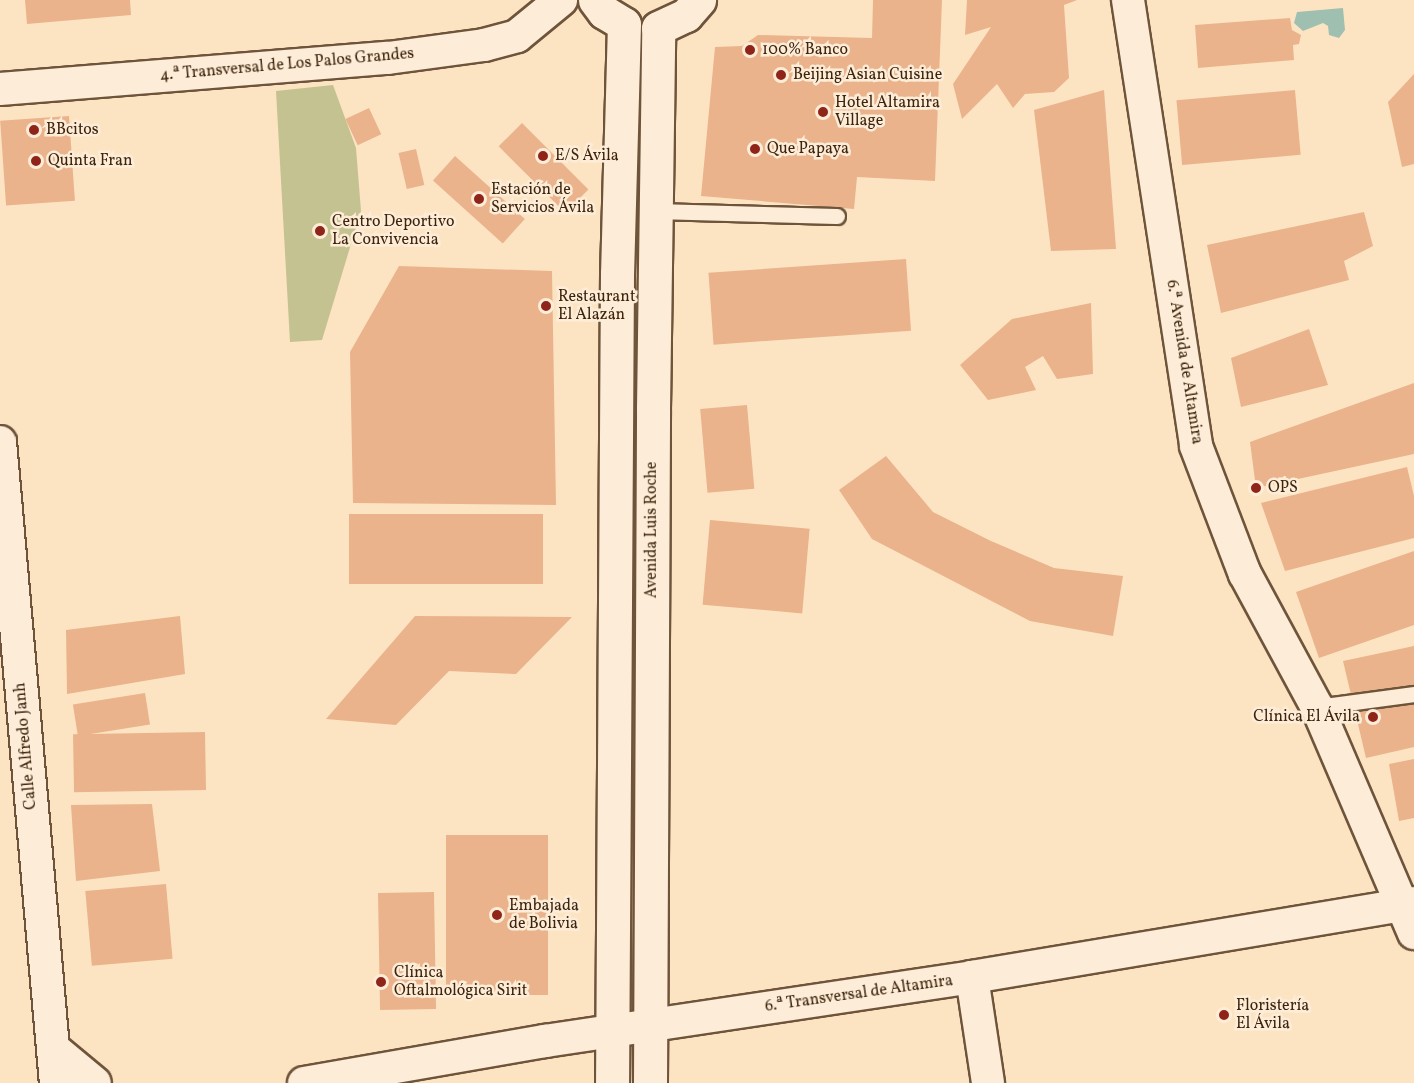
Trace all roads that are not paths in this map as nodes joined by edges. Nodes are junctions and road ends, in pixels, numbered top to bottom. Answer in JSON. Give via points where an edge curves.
{"nodes":[{"id":1,"x":561,"y":0,"type":"edge"},
{"id":2,"x":595,"y":0,"type":"edge"},
{"id":3,"x":699,"y":0,"type":"edge"},
{"id":4,"x":1128,"y":0,"type":"edge"},
{"id":5,"x":0,"y":89,"type":"edge"},
{"id":6,"x":654,"y":211,"type":"junction"},
{"id":7,"x":837,"y":216,"type":"dead end"},
{"id":8,"x":0,"y":442,"type":"edge"},
{"id":9,"x":7,"y":605,"type":"edge"},
{"id":10,"x":1414,"y":694,"type":"edge"},
{"id":11,"x":1317,"y":707,"type":"junction"},
{"id":12,"x":1410,"y":914,"type":"edge"},
{"id":13,"x":972,"y":977,"type":"junction"},
{"id":14,"x":649,"y":1026,"type":"junction"},
{"id":15,"x":612,"y":1031,"type":"junction"},
{"id":16,"x":54,"y":1049,"type":"junction"},
{"id":17,"x":56,"y":1083,"type":"edge"},
{"id":18,"x":94,"y":1083,"type":"edge"},
{"id":19,"x":304,"y":1083,"type":"edge"},
{"id":20,"x":612,"y":1083,"type":"edge"},
{"id":21,"x":650,"y":1083,"type":"edge"},
{"id":22,"x":988,"y":1083,"type":"edge"}],
"edges":[{"from":1,"to":5,"type":"street","name":"4.ª Transversal de Los Palos Grandes","via":[[517,36],[484,45],[388,58]]},
{"from":2,"to":15,"type":"main road","via":[[604,12],[624,24],[617,298]]},
{"from":3,"to":6,"type":"main road","name":"Avenida Luis Roche","via":[[686,15],[658,28]]},
{"from":4,"to":11,"type":"street","name":"6.ª Avenida de Altamira","via":[[1196,447],[1245,574]]},
{"from":6,"to":7,"type":"lane"},
{"from":6,"to":14,"type":"main road","name":"Avenida Luis Roche"},
{"from":8,"to":9,"type":"street","name":"Calle Alfredo Janh"},
{"from":9,"to":16,"type":"street","name":"Calle Alfredo Janh"},
{"from":10,"to":11,"type":"lane"},
{"from":11,"to":12,"type":"street","name":"6.ª Avenida de Altamira"},
{"from":12,"to":13,"type":"street","name":"6.ª Transversal de Altamira"},
{"from":13,"to":14,"type":"street","name":"6.ª Transversal de Altamira"},
{"from":13,"to":22,"type":"street"},
{"from":14,"to":15,"type":"street","name":"6.ª Transversal de Altamira"},
{"from":14,"to":21,"type":"main road","name":"Avenida Luis Roche"},
{"from":15,"to":19,"type":"street","name":"6.ª Transversal de Altamira"},
{"from":15,"to":20,"type":"main road"},
{"from":16,"to":17,"type":"street","name":"Calle Alfredo Janh"},
{"from":16,"to":18,"type":"street"}]}
